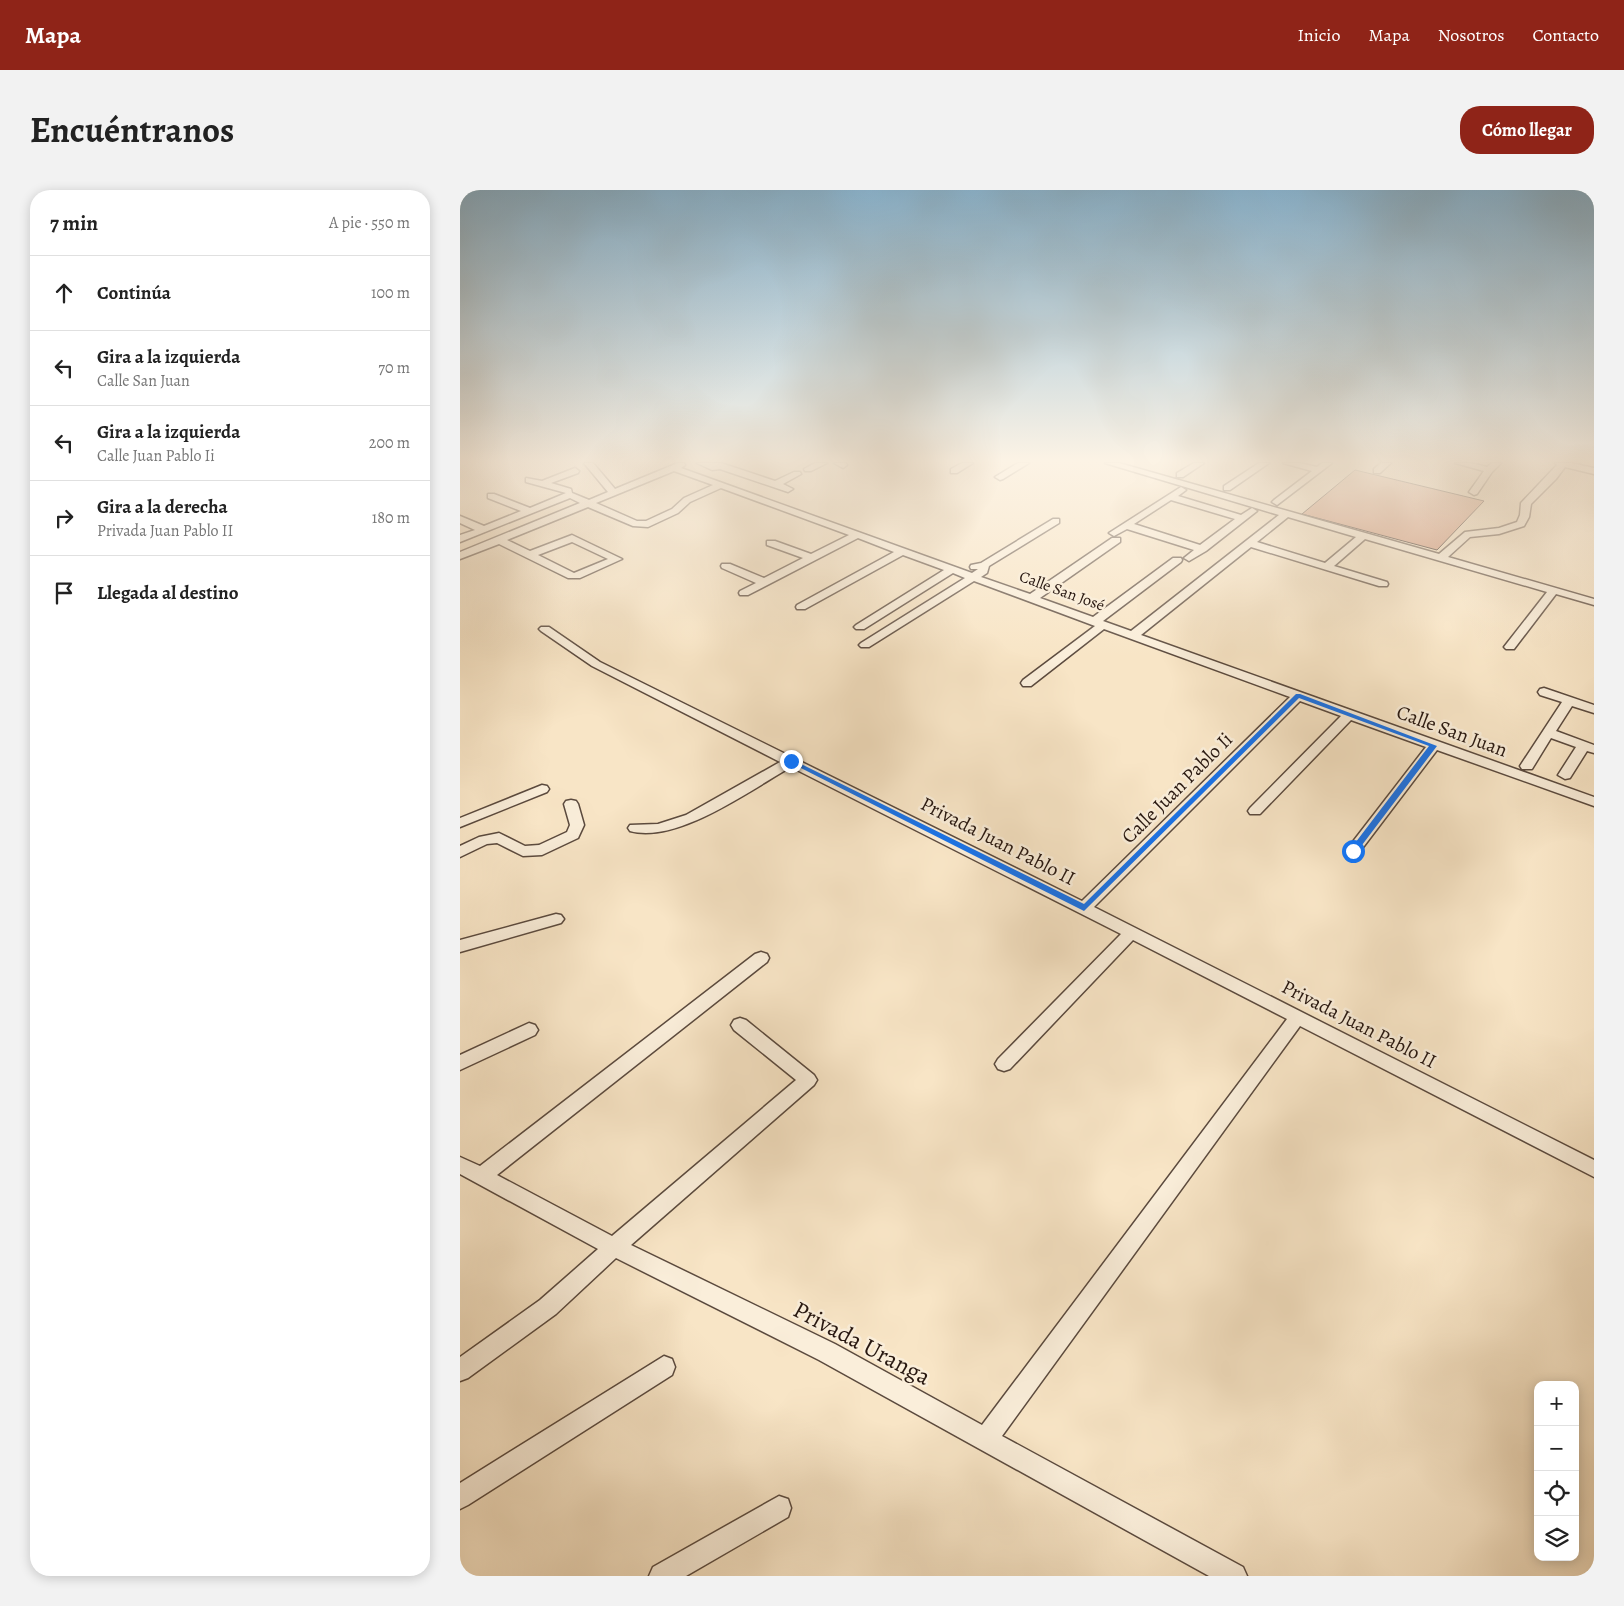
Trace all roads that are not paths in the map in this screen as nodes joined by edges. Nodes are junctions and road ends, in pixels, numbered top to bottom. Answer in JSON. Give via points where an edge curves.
{"nodes":[{"id":1,"x":479,"y":528,"type":"edge"},
{"id":2,"x":490,"y":528,"type":"edge"},
{"id":3,"x":530,"y":528,"type":"edge"},
{"id":4,"x":840,"y":528,"type":"edge"},
{"id":5,"x":1045,"y":528,"type":"edge"},
{"id":6,"x":1124,"y":528,"type":"edge"},
{"id":7,"x":1135,"y":528,"type":"edge"},
{"id":8,"x":1230,"y":528,"type":"edge"},
{"id":9,"x":1268,"y":528,"type":"edge"},
{"id":10,"x":1334,"y":528,"type":"edge"},
{"id":11,"x":1510,"y":528,"type":"edge"},
{"id":12,"x":484,"y":530,"type":"junction"},
{"id":13,"x":858,"y":534,"type":"junction"},
{"id":14,"x":1222,"y":534,"type":"junction"},
{"id":15,"x":1363,"y":536,"type":"junction"},
{"id":16,"x":460,"y":539,"type":"edge"},
{"id":17,"x":499,"y":540,"type":"junction"},
{"id":18,"x":771,"y":542,"type":"dead end"},
{"id":19,"x":1250,"y":542,"type":"junction"},
{"id":20,"x":1202,"y":548,"type":"junction"},
{"id":21,"x":903,"y":551,"type":"junction"},
{"id":22,"x":530,"y":555,"type":"junction"},
{"id":23,"x":460,"y":556,"type":"edge"},
{"id":24,"x":812,"y":558,"type":"junction"},
{"id":25,"x":1190,"y":558,"type":"dead end"},
{"id":26,"x":1441,"y":558,"type":"junction"},
{"id":27,"x":1178,"y":560,"type":"dead end"},
{"id":28,"x":726,"y":566,"type":"dead end"},
{"id":29,"x":1327,"y":566,"type":"junction"},
{"id":30,"x":953,"y":569,"type":"junction"},
{"id":31,"x":969,"y":575,"type":"junction"},
{"id":32,"x":764,"y":582,"type":"junction"},
{"id":33,"x":1384,"y":584,"type":"dead end"},
{"id":34,"x":1554,"y":590,"type":"junction"},
{"id":35,"x":744,"y":593,"type":"dead end"},
{"id":36,"x":1032,"y":598,"type":"junction"},
{"id":37,"x":1594,"y":602,"type":"edge"},
{"id":38,"x":801,"y":607,"type":"dead end"},
{"id":39,"x":1099,"y":623,"type":"junction"},
{"id":40,"x":860,"y":626,"type":"dead end"},
{"id":41,"x":545,"y":629,"type":"dead end"},
{"id":42,"x":1133,"y":635,"type":"junction"},
{"id":43,"x":865,"y":645,"type":"dead end"},
{"id":44,"x":1510,"y":647,"type":"dead end"},
{"id":45,"x":1028,"y":683,"type":"dead end"},
{"id":46,"x":1544,"y":692,"type":"dead end"},
{"id":47,"x":1298,"y":696,"type":"junction"},
{"id":48,"x":1569,"y":701,"type":"junction"},
{"id":49,"x":1594,"y":709,"type":"edge"},
{"id":50,"x":1349,"y":715,"type":"junction"},
{"id":51,"x":1548,"y":733,"type":"junction"},
{"id":52,"x":1434,"y":746,"type":"junction"},
{"id":53,"x":1589,"y":747,"type":"edge"},
{"id":54,"x":791,"y":761,"type":"junction"},
{"id":55,"x":1527,"y":766,"type":"dead end"},
{"id":56,"x":1565,"y":775,"type":"dead end"},
{"id":57,"x":542,"y":789,"type":"dead end"},
{"id":58,"x":1594,"y":802,"type":"edge"},
{"id":59,"x":571,"y":804,"type":"dead end"},
{"id":60,"x":1255,"y":811,"type":"dead end"},
{"id":61,"x":460,"y":824,"type":"edge"},
{"id":62,"x":635,"y":828,"type":"dead end"},
{"id":63,"x":1353,"y":851,"type":"dead end"},
{"id":64,"x":460,"y":852,"type":"edge"},
{"id":65,"x":1084,"y":908,"type":"junction"},
{"id":66,"x":556,"y":918,"type":"dead end"},
{"id":67,"x":1132,"y":932,"type":"junction"},
{"id":68,"x":460,"y":946,"type":"edge"},
{"id":69,"x":761,"y":958,"type":"dead end"},
{"id":70,"x":1298,"y":1017,"type":"junction"},
{"id":71,"x":740,"y":1026,"type":"dead end"},
{"id":72,"x":529,"y":1030,"type":"dead end"},
{"id":73,"x":460,"y":1063,"type":"edge"},
{"id":74,"x":1004,"y":1064,"type":"dead end"},
{"id":75,"x":460,"y":1165,"type":"edge"},
{"id":76,"x":1594,"y":1169,"type":"edge"},
{"id":77,"x":481,"y":1176,"type":"junction"},
{"id":78,"x":614,"y":1247,"type":"junction"},
{"id":79,"x":664,"y":1367,"type":"dead end"},
{"id":80,"x":460,"y":1370,"type":"edge"},
{"id":81,"x":986,"y":1439,"type":"junction"},
{"id":82,"x":460,"y":1497,"type":"edge"},
{"id":83,"x":779,"y":1508,"type":"dead end"},
{"id":84,"x":662,"y":1576,"type":"edge"},
{"id":85,"x":1234,"y":1576,"type":"edge"}],
"edges":[{"from":1,"to":12,"type":"street"},
{"from":2,"to":12,"type":"street"},
{"from":3,"to":17,"type":"street"},
{"from":4,"to":13,"type":"street","name":"Calle San José"},
{"from":5,"to":31,"type":"street","via":[[984,565],[983,571]]},
{"from":6,"to":36,"type":"street"},
{"from":7,"to":20,"type":"street"},
{"from":8,"to":14,"type":"street"},
{"from":9,"to":19,"type":"street"},
{"from":10,"to":15,"type":"street"},
{"from":11,"to":26,"type":"street","via":[[1468,534]]},
{"from":12,"to":16,"type":"street"},
{"from":13,"to":21,"type":"street","name":"Calle San José"},
{"from":13,"to":24,"type":"street"},
{"from":14,"to":19,"type":"street"},
{"from":14,"to":20,"type":"street"},
{"from":15,"to":26,"type":"street"},
{"from":15,"to":29,"type":"street"},
{"from":17,"to":22,"type":"street"},
{"from":17,"to":23,"type":"street"},
{"from":18,"to":24,"type":"street"},
{"from":19,"to":29,"type":"street"},
{"from":19,"to":42,"type":"street"},
{"from":20,"to":25,"type":"street"},
{"from":21,"to":30,"type":"street","name":"Calle San José"},
{"from":21,"to":38,"type":"street"},
{"from":22,"to":22,"type":"street","via":[[572,538],[617,559],[576,576]]},
{"from":24,"to":32,"type":"street"},
{"from":26,"to":34,"type":"street"},
{"from":27,"to":39,"type":"street"},
{"from":28,"to":32,"type":"street"},
{"from":29,"to":33,"type":"street"},
{"from":30,"to":31,"type":"street","name":"Calle San José"},
{"from":30,"to":40,"type":"street"},
{"from":31,"to":36,"type":"street","name":"Calle San José"},
{"from":31,"to":43,"type":"street"},
{"from":32,"to":35,"type":"street"},
{"from":34,"to":37,"type":"street"},
{"from":34,"to":44,"type":"street"},
{"from":36,"to":39,"type":"street","name":"Calle San José"},
{"from":39,"to":42,"type":"street","name":"Calle San José"},
{"from":39,"to":45,"type":"street"},
{"from":41,"to":54,"type":"street","name":"Privada Juan Pablo II","via":[[596,664]]},
{"from":42,"to":47,"type":"street","name":"Calle San José"},
{"from":46,"to":48,"type":"street"},
{"from":47,"to":50,"type":"street","name":"Calle San Juan"},
{"from":47,"to":65,"type":"street","name":"Calle Juan Pablo Ii"},
{"from":48,"to":49,"type":"street"},
{"from":48,"to":51,"type":"street"},
{"from":50,"to":52,"type":"street","name":"Calle San Juan"},
{"from":50,"to":60,"type":"street"},
{"from":51,"to":53,"type":"street"},
{"from":51,"to":55,"type":"street"},
{"from":52,"to":58,"type":"street","name":"Calle San Juan"},
{"from":52,"to":63,"type":"street"},
{"from":53,"to":56,"type":"street"},
{"from":54,"to":62,"type":"street","via":[[691,818],[659,828]]},
{"from":54,"to":65,"type":"street","name":"Privada Juan Pablo II"},
{"from":57,"to":61,"type":"street"},
{"from":59,"to":64,"type":"street","via":[[577,825],[573,834],[542,850],[523,852],[499,838],[484,840]]},
{"from":65,"to":67,"type":"street","name":"Privada Juan Pablo II"},
{"from":66,"to":68,"type":"street"},
{"from":67,"to":70,"type":"street","name":"Privada Juan Pablo II"},
{"from":67,"to":74,"type":"street"},
{"from":69,"to":77,"type":"street"},
{"from":70,"to":76,"type":"street","name":"Privada Juan Pablo II"},
{"from":70,"to":81,"type":"street"},
{"from":71,"to":78,"type":"street","via":[[808,1080]]},
{"from":72,"to":73,"type":"street"},
{"from":75,"to":77,"type":"street","name":"Privada Uranga"},
{"from":77,"to":78,"type":"street","name":"Privada Uranga"},
{"from":78,"to":80,"type":"street","via":[[548,1307]]},
{"from":78,"to":81,"type":"street","name":"Privada Uranga","via":[[827,1352]]},
{"from":79,"to":82,"type":"street"},
{"from":81,"to":85,"type":"street","name":"Privada Uranga"},
{"from":83,"to":84,"type":"street"}]}
